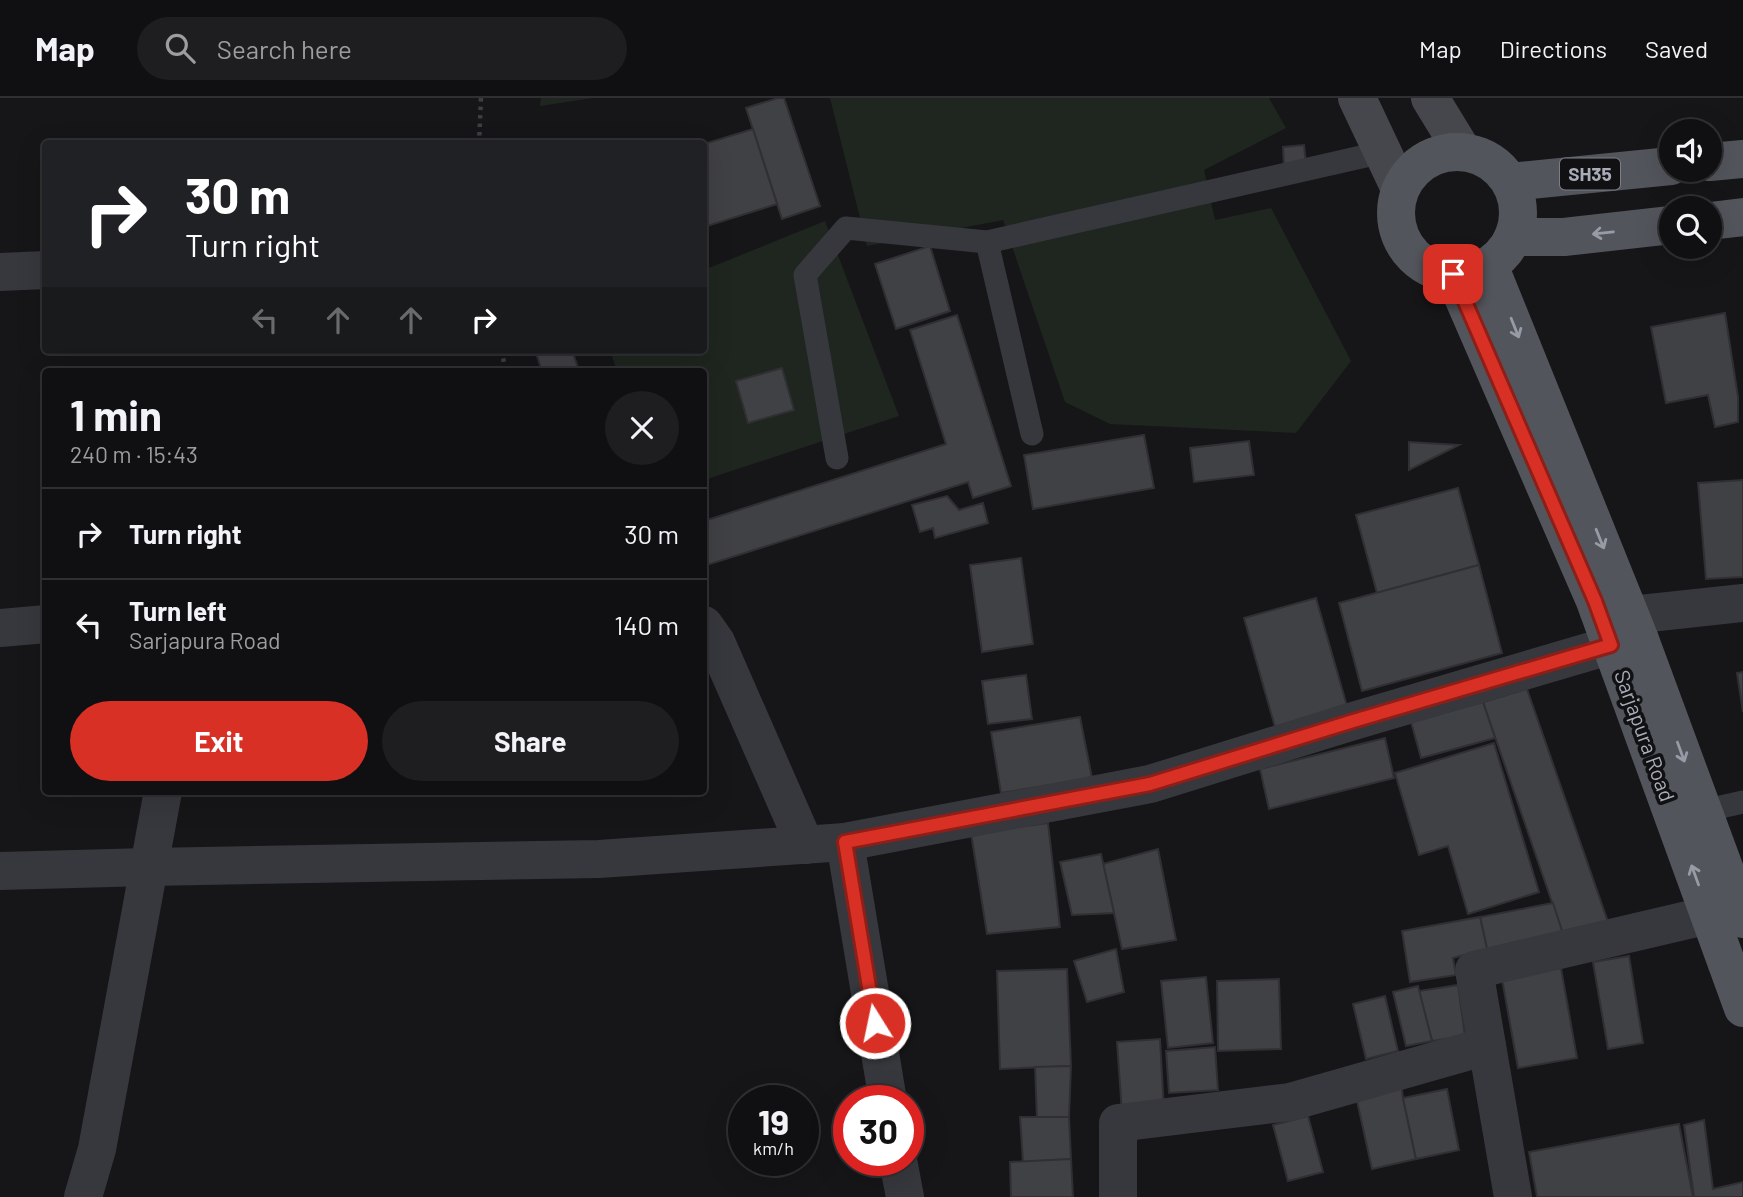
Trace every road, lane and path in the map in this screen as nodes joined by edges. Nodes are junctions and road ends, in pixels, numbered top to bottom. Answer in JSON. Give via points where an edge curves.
{"nodes":[{"id":1,"x":481,"y":98,"type":"edge"},
{"id":2,"x":1357,"y":98,"type":"edge"},
{"id":3,"x":1430,"y":98,"type":"edge"},
{"id":4,"x":479,"y":140,"type":"edge"},
{"id":5,"x":1383,"y":152,"type":"junction"},
{"id":6,"x":1463,"y":152,"type":"junction"},
{"id":7,"x":1743,"y":159,"type":"edge"},
{"id":8,"x":1722,"y":161,"type":"edge"},
{"id":9,"x":1659,"y":167,"type":"edge"},
{"id":10,"x":1510,"y":182,"type":"junction"},
{"id":11,"x":1400,"y":189,"type":"junction"},
{"id":12,"x":1743,"y":217,"type":"edge"},
{"id":13,"x":1722,"y":220,"type":"edge"},
{"id":14,"x":1659,"y":226,"type":"edge"},
{"id":15,"x":987,"y":242,"type":"junction"},
{"id":16,"x":1485,"y":259,"type":"junction"},
{"id":17,"x":42,"y":270,"type":"edge"},
{"id":18,"x":0,"y":272,"type":"edge"},
{"id":19,"x":1032,"y":434,"type":"dead end"},
{"id":20,"x":837,"y":458,"type":"dead end"},
{"id":21,"x":1743,"y":603,"type":"edge"},
{"id":22,"x":42,"y":624,"type":"edge"},
{"id":23,"x":0,"y":628,"type":"edge"},
{"id":24,"x":707,"y":628,"type":"edge"},
{"id":25,"x":1627,"y":632,"type":"junction"},
{"id":26,"x":162,"y":795,"type":"edge"},
{"id":27,"x":1743,"y":802,"type":"edge"},
{"id":28,"x":1703,"y":811,"type":"junction"},
{"id":29,"x":845,"y":842,"type":"junction"},
{"id":30,"x":805,"y":845,"type":"junction"},
{"id":31,"x":148,"y":867,"type":"junction"},
{"id":32,"x":0,"y":871,"type":"edge"},
{"id":33,"x":1726,"y":917,"type":"edge"},
{"id":34,"x":1741,"y":994,"type":"edge"},
{"id":35,"x":1487,"y":1046,"type":"junction"},
{"id":36,"x":885,"y":1085,"type":"edge"},
{"id":37,"x":901,"y":1176,"type":"edge"},
{"id":38,"x":83,"y":1197,"type":"edge"},
{"id":39,"x":905,"y":1197,"type":"edge"},
{"id":40,"x":1118,"y":1197,"type":"edge"},
{"id":41,"x":1513,"y":1197,"type":"edge"}],
"edges":[{"from":1,"to":4,"type":"path"},
{"from":2,"to":5,"type":"main road"},
{"from":3,"to":6,"type":"main road"},
{"from":5,"to":11,"type":"main road"},
{"from":5,"to":15,"type":"lane"},
{"from":6,"to":10,"type":"main road","via":[[1498,167]]},
{"from":6,"to":11,"type":"main road","via":[[1443,152],[1425,160]]},
{"from":7,"to":8,"type":"main road"},
{"from":9,"to":10,"type":"main road","number":"SH35"},
{"from":10,"to":16,"type":"main road","via":[[1518,219]]},
{"from":11,"to":16,"type":"main road","via":[[1397,227],[1418,260],[1434,270]]},
{"from":12,"to":13,"type":"main road"},
{"from":14,"to":16,"type":"main road","one_way":true,"via":[[1564,237]]},
{"from":15,"to":19,"type":"lane"},
{"from":15,"to":20,"type":"lane","via":[[846,228],[805,275]]},
{"from":16,"to":25,"type":"main road","name":"Sarjapura Road","via":[[1595,601]]},
{"from":17,"to":18,"type":"street"},
{"from":21,"to":25,"type":"street"},
{"from":22,"to":23,"type":"street"},
{"from":24,"to":30,"type":"street"},
{"from":25,"to":28,"type":"main road","name":"Sarjapura Road","one_way":true},
{"from":25,"to":29,"type":"street","via":[[1150,784]]},
{"from":33,"to":25,"type":"main road","name":"Sarjapura Road","one_way":true},
{"from":26,"to":31,"type":"street"},
{"from":27,"to":28,"type":"lane"},
{"from":28,"to":33,"type":"main road","name":"Sarjapura Road"},
{"from":29,"to":30,"type":"street"},
{"from":29,"to":36,"type":"street"},
{"from":30,"to":31,"type":"street","via":[[599,859]]},
{"from":31,"to":32,"type":"street"},
{"from":31,"to":38,"type":"street","via":[[97,1149]]},
{"from":33,"to":34,"type":"main road","name":"Sarjapura Road"},
{"from":33,"to":35,"type":"street","via":[[1474,970]]},
{"from":35,"to":40,"type":"street","via":[[1290,1102],[1118,1123]]},
{"from":35,"to":41,"type":"street"},
{"from":37,"to":39,"type":"street"}]}
